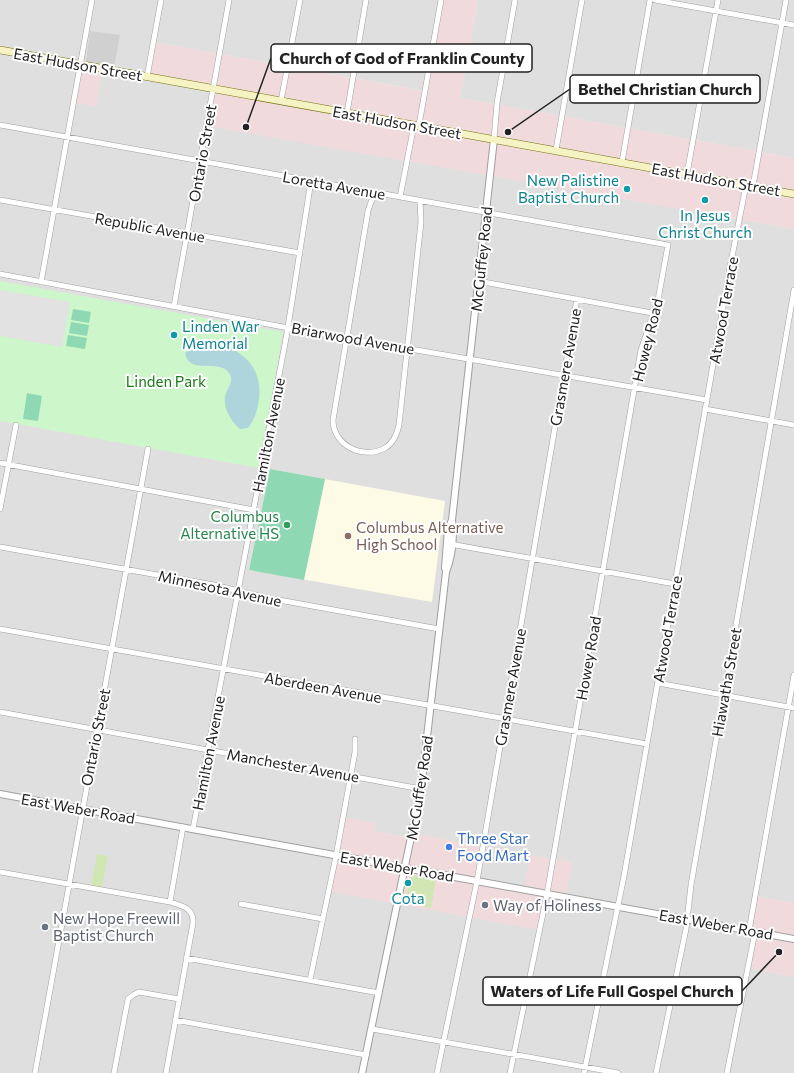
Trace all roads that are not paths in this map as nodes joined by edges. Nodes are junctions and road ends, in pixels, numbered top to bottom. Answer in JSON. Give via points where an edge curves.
{"nodes":[{"id":1,"x":92,"y":0,"type":"edge"},
{"id":2,"x":161,"y":0,"type":"edge"},
{"id":3,"x":229,"y":0,"type":"edge"},
{"id":4,"x":300,"y":0,"type":"edge"},
{"id":5,"x":366,"y":0,"type":"edge"},
{"id":6,"x":441,"y":0,"type":"edge"},
{"id":7,"x":515,"y":0,"type":"edge"},
{"id":8,"x":582,"y":0,"type":"edge"},
{"id":9,"x":650,"y":0,"type":"edge"},
{"id":10,"x":655,"y":0,"type":"edge"},
{"id":11,"x":718,"y":0,"type":"edge"},
{"id":12,"x":786,"y":0,"type":"edge"},
{"id":13,"x":716,"y":11,"type":"junction"},
{"id":14,"x":782,"y":23,"type":"junction"},
{"id":15,"x":794,"y":25,"type":"edge"},
{"id":16,"x":0,"y":50,"type":"edge"},
{"id":17,"x":81,"y":65,"type":"junction"},
{"id":18,"x":147,"y":77,"type":"junction"},
{"id":19,"x":214,"y":88,"type":"junction"},
{"id":20,"x":281,"y":101,"type":"junction"},
{"id":21,"x":346,"y":112,"type":"junction"},
{"id":22,"x":0,"y":125,"type":"edge"},
{"id":23,"x":416,"y":125,"type":"junction"},
{"id":24,"x":68,"y":138,"type":"junction"},
{"id":25,"x":494,"y":139,"type":"junction"},
{"id":26,"x":556,"y":150,"type":"junction"},
{"id":27,"x":200,"y":161,"type":"junction"},
{"id":28,"x":622,"y":162,"type":"junction"},
{"id":29,"x":687,"y":174,"type":"junction"},
{"id":30,"x":310,"y":182,"type":"junction"},
{"id":31,"x":749,"y":186,"type":"junction"},
{"id":32,"x":376,"y":193,"type":"junction"},
{"id":33,"x":794,"y":194,"type":"edge"},
{"id":34,"x":400,"y":197,"type":"junction"},
{"id":35,"x":0,"y":200,"type":"edge"},
{"id":36,"x":420,"y":201,"type":"junction"},
{"id":37,"x":55,"y":209,"type":"junction"},
{"id":38,"x":486,"y":213,"type":"junction"},
{"id":39,"x":188,"y":233,"type":"junction"},
{"id":40,"x":668,"y":245,"type":"joint"},
{"id":41,"x":300,"y":253,"type":"junction"},
{"id":42,"x":0,"y":274,"type":"edge"},
{"id":43,"x":478,"y":281,"type":"junction"},
{"id":44,"x":41,"y":282,"type":"junction"},
{"id":45,"x":794,"y":290,"type":"edge"},
{"id":46,"x":577,"y":299,"type":"junction"},
{"id":47,"x":174,"y":306,"type":"junction"},
{"id":48,"x":652,"y":313,"type":"junction"},
{"id":49,"x":288,"y":327,"type":"junction"},
{"id":50,"x":348,"y":338,"type":"junction"},
{"id":51,"x":408,"y":347,"type":"junction"},
{"id":52,"x":470,"y":358,"type":"junction"},
{"id":53,"x":565,"y":374,"type":"junction"},
{"id":54,"x":635,"y":387,"type":"junction"},
{"id":55,"x":707,"y":400,"type":"junction"},
{"id":56,"x":705,"y":409,"type":"junction"},
{"id":57,"x":771,"y":421,"type":"junction"},
{"id":58,"x":16,"y":425,"type":"dead end"},
{"id":59,"x":794,"y":425,"type":"edge"},
{"id":60,"x":148,"y":449,"type":"dead end"},
{"id":61,"x":0,"y":463,"type":"edge"},
{"id":62,"x":8,"y":465,"type":"junction"},
{"id":63,"x":141,"y":489,"type":"junction"},
{"id":64,"x":0,"y":509,"type":"edge"},
{"id":65,"x":254,"y":510,"type":"junction"},
{"id":66,"x":449,"y":543,"type":"junction"},
{"id":67,"x":0,"y":546,"type":"edge"},
{"id":68,"x":532,"y":558,"type":"junction"},
{"id":69,"x":126,"y":569,"type":"junction"},
{"id":70,"x":603,"y":570,"type":"junction"},
{"id":71,"x":675,"y":584,"type":"junction"},
{"id":72,"x":239,"y":590,"type":"junction"},
{"id":73,"x":0,"y":629,"type":"edge"},
{"id":74,"x":439,"y":629,"type":"junction"},
{"id":75,"x":111,"y":649,"type":"junction"},
{"id":76,"x":223,"y":670,"type":"junction"},
{"id":77,"x":794,"y":675,"type":"edge"},
{"id":78,"x":658,"y":683,"type":"junction"},
{"id":79,"x":724,"y":695,"type":"junction"},
{"id":80,"x":431,"y":705,"type":"junction"},
{"id":81,"x":791,"y":708,"type":"edge"},
{"id":82,"x":0,"y":712,"type":"edge"},
{"id":83,"x":505,"y":718,"type":"junction"},
{"id":84,"x":96,"y":729,"type":"junction"},
{"id":85,"x":575,"y":730,"type":"junction"},
{"id":86,"x":356,"y":739,"type":"dead end"},
{"id":87,"x":647,"y":744,"type":"junction"},
{"id":88,"x":209,"y":750,"type":"junction"},
{"id":89,"x":351,"y":776,"type":"junction"},
{"id":90,"x":421,"y":789,"type":"junction"},
{"id":91,"x":0,"y":794,"type":"edge"},
{"id":92,"x":82,"y":809,"type":"junction"},
{"id":93,"x":183,"y":827,"type":"junction"},
{"id":94,"x":194,"y":829,"type":"junction"},
{"id":95,"x":336,"y":855,"type":"junction"},
{"id":96,"x":405,"y":868,"type":"junction"},
{"id":97,"x":0,"y":872,"type":"edge"},
{"id":98,"x":476,"y":881,"type":"junction"},
{"id":99,"x":68,"y":884,"type":"junction"},
{"id":100,"x":547,"y":894,"type":"junction"},
{"id":101,"x":170,"y":902,"type":"junction"},
{"id":102,"x":241,"y":904,"type":"dead end"},
{"id":103,"x":618,"y":907,"type":"junction"},
{"id":104,"x":323,"y":919,"type":"junction"},
{"id":105,"x":686,"y":919,"type":"junction"},
{"id":106,"x":752,"y":931,"type":"junction"},
{"id":107,"x":794,"y":939,"type":"edge"},
{"id":108,"x":186,"y":958,"type":"junction"},
{"id":109,"x":310,"y":980,"type":"junction"},
{"id":110,"x":379,"y":993,"type":"junction"},
{"id":111,"x":179,"y":999,"type":"junction"},
{"id":112,"x":175,"y":1020,"type":"junction"},
{"id":113,"x":372,"y":1029,"type":"junction"},
{"id":114,"x":443,"y":1041,"type":"junction"},
{"id":115,"x":366,"y":1055,"type":"junction"},
{"id":116,"x":514,"y":1055,"type":"junction"},
{"id":117,"x":585,"y":1070,"type":"edge"},
{"id":118,"x":34,"y":1073,"type":"edge"},
{"id":119,"x":114,"y":1073,"type":"edge"},
{"id":120,"x":166,"y":1073,"type":"edge"},
{"id":121,"x":362,"y":1073,"type":"edge"},
{"id":122,"x":437,"y":1073,"type":"edge"},
{"id":123,"x":510,"y":1073,"type":"edge"},
{"id":124,"x":618,"y":1073,"type":"edge"},
{"id":125,"x":656,"y":1073,"type":"edge"},
{"id":126,"x":727,"y":1073,"type":"edge"}],
"edges":[{"from":1,"to":17,"type":"street"},
{"from":2,"to":18,"type":"street"},
{"from":3,"to":19,"type":"street","name":"Ontario Street"},
{"from":4,"to":20,"type":"street"},
{"from":5,"to":21,"type":"street"},
{"from":6,"to":23,"type":"street"},
{"from":7,"to":25,"type":"street","name":"McGuffey Road","via":[[497,104]]},
{"from":8,"to":26,"type":"street"},
{"from":9,"to":28,"type":"street"},
{"from":10,"to":13,"type":"street"},
{"from":11,"to":13,"type":"street"},
{"from":12,"to":14,"type":"street","name":"Atwood Terrace"},
{"from":13,"to":14,"type":"street"},
{"from":13,"to":29,"type":"street"},
{"from":14,"to":15,"type":"street"},
{"from":14,"to":31,"type":"street","name":"Atwood Terrace"},
{"from":16,"to":17,"type":"main road","name":"East Hudson Street"},
{"from":17,"to":18,"type":"main road","name":"East Hudson Street"},
{"from":17,"to":24,"type":"street"},
{"from":18,"to":19,"type":"main road","name":"East Hudson Street"},
{"from":19,"to":20,"type":"main road","name":"East Hudson Street"},
{"from":19,"to":27,"type":"street","name":"Ontario Street"},
{"from":20,"to":21,"type":"main road","name":"East Hudson Street"},
{"from":21,"to":23,"type":"main road","name":"East Hudson Street"},
{"from":22,"to":24,"type":"street","name":"Loretta Avenue"},
{"from":23,"to":25,"type":"main road","name":"East Hudson Street"},
{"from":23,"to":34,"type":"street"},
{"from":24,"to":27,"type":"street","name":"Loretta Avenue"},
{"from":24,"to":37,"type":"street"},
{"from":25,"to":26,"type":"main road","name":"East Hudson Street"},
{"from":25,"to":38,"type":"street","name":"McGuffey Road"},
{"from":26,"to":28,"type":"main road","name":"East Hudson Street"},
{"from":27,"to":30,"type":"street","name":"Loretta Avenue"},
{"from":27,"to":39,"type":"street","name":"Ontario Street"},
{"from":28,"to":29,"type":"main road","name":"East Hudson Street"},
{"from":29,"to":31,"type":"main road","name":"East Hudson Street"},
{"from":30,"to":32,"type":"street","name":"Loretta Avenue"},
{"from":30,"to":41,"type":"street","name":"Hamilton Avenue"},
{"from":31,"to":33,"type":"main road","name":"East Hudson Street"},
{"from":31,"to":55,"type":"street","name":"Atwood Terrace"},
{"from":32,"to":34,"type":"street","name":"Loretta Avenue"},
{"from":32,"to":50,"type":"street","via":[[368,211]]},
{"from":34,"to":36,"type":"street","name":"Loretta Avenue"},
{"from":35,"to":37,"type":"street","name":"Republic Avenue"},
{"from":36,"to":38,"type":"street","name":"Loretta Avenue"},
{"from":36,"to":51,"type":"street","via":[[421,222]]},
{"from":37,"to":39,"type":"street","name":"Republic Avenue"},
{"from":37,"to":44,"type":"street"},
{"from":38,"to":40,"type":"street","name":"Loretta Avenue"},
{"from":38,"to":43,"type":"street","name":"McGuffey Road"},
{"from":39,"to":41,"type":"street","name":"Republic Avenue"},
{"from":39,"to":47,"type":"street","name":"Ontario Street"},
{"from":40,"to":48,"type":"street","name":"Howey Road","via":[[658,300]]},
{"from":41,"to":49,"type":"street","name":"Hamilton Avenue"},
{"from":42,"to":44,"type":"street","name":"Briarwood Avenue"},
{"from":43,"to":46,"type":"street"},
{"from":43,"to":52,"type":"street","name":"McGuffey Road"},
{"from":44,"to":47,"type":"street","name":"Briarwood Avenue"},
{"from":45,"to":57,"type":"street","name":"Hiawatha Street"},
{"from":46,"to":48,"type":"street"},
{"from":46,"to":53,"type":"street","name":"Grasmere Avenue"},
{"from":47,"to":49,"type":"street","name":"Briarwood Avenue"},
{"from":48,"to":54,"type":"street","name":"Howey Road","via":[[641,350]]},
{"from":49,"to":50,"type":"street","name":"Briarwood Avenue"},
{"from":49,"to":65,"type":"street","name":"Hamilton Avenue"},
{"from":50,"to":51,"type":"street","name":"Briarwood Avenue"},
{"from":50,"to":51,"type":"street","via":[[333,420],[335,433],[342,443],[352,449],[374,452],[386,448],[395,438],[399,425]]},
{"from":51,"to":52,"type":"street","name":"Briarwood Avenue"},
{"from":52,"to":53,"type":"street","name":"Briarwood Avenue"},
{"from":52,"to":66,"type":"street","name":"McGuffey Road","via":[[453,530]]},
{"from":53,"to":54,"type":"street","name":"Briarwood Avenue"},
{"from":53,"to":68,"type":"street","name":"Grasmere Avenue"},
{"from":54,"to":55,"type":"street","name":"Briarwood Avenue"},
{"from":54,"to":70,"type":"street","name":"Howey Road"},
{"from":55,"to":56,"type":"street","name":"Atwood Terrace"},
{"from":56,"to":57,"type":"street"},
{"from":56,"to":71,"type":"street","name":"Atwood Terrace"},
{"from":57,"to":59,"type":"street"},
{"from":57,"to":79,"type":"street","name":"Hiawatha Street"},
{"from":58,"to":62,"type":"street"},
{"from":60,"to":63,"type":"street","name":"Ontario Street"},
{"from":61,"to":62,"type":"street"},
{"from":62,"to":63,"type":"street"},
{"from":62,"to":64,"type":"street"},
{"from":63,"to":65,"type":"street"},
{"from":63,"to":69,"type":"street","name":"Ontario Street"},
{"from":65,"to":72,"type":"street","name":"Hamilton Avenue"},
{"from":66,"to":68,"type":"street"},
{"from":66,"to":74,"type":"street","name":"McGuffey Road"},
{"from":67,"to":69,"type":"street","name":"Minnesota Avenue"},
{"from":68,"to":70,"type":"street"},
{"from":68,"to":83,"type":"street","name":"Grasmere Avenue"},
{"from":69,"to":72,"type":"street","name":"Minnesota Avenue"},
{"from":69,"to":75,"type":"street","name":"Ontario Street"},
{"from":70,"to":71,"type":"street"},
{"from":70,"to":85,"type":"street","name":"Howey Road"},
{"from":71,"to":78,"type":"street","name":"Atwood Terrace"},
{"from":72,"to":74,"type":"street","name":"Minnesota Avenue","via":[[268,598]]},
{"from":72,"to":76,"type":"street","name":"Hamilton Avenue"},
{"from":73,"to":75,"type":"street","name":"Aberdeen Avenue"},
{"from":74,"to":80,"type":"street","name":"McGuffey Road"},
{"from":75,"to":76,"type":"street","name":"Aberdeen Avenue"},
{"from":75,"to":84,"type":"street","name":"Ontario Street"},
{"from":76,"to":80,"type":"street","name":"Aberdeen Avenue"},
{"from":76,"to":88,"type":"street","name":"Hamilton Avenue"},
{"from":77,"to":81,"type":"street"},
{"from":78,"to":79,"type":"street"},
{"from":78,"to":87,"type":"street","name":"Atwood Terrace"},
{"from":79,"to":81,"type":"street"},
{"from":79,"to":105,"type":"street","name":"Hiawatha Street"},
{"from":80,"to":83,"type":"street","name":"Aberdeen Avenue"},
{"from":80,"to":90,"type":"street","name":"McGuffey Road"},
{"from":81,"to":106,"type":"street"},
{"from":82,"to":84,"type":"street","name":"Manchester Avenue"},
{"from":83,"to":85,"type":"street","name":"Aberdeen Avenue"},
{"from":83,"to":98,"type":"street","name":"Grasmere Avenue"},
{"from":84,"to":88,"type":"street","name":"Manchester Avenue"},
{"from":84,"to":92,"type":"street","name":"Ontario Street"},
{"from":85,"to":87,"type":"street","name":"Aberdeen Avenue"},
{"from":85,"to":100,"type":"street","name":"Howey Road"},
{"from":86,"to":89,"type":"street"},
{"from":87,"to":103,"type":"street","name":"Atwood Terrace"},
{"from":88,"to":89,"type":"street","name":"Manchester Avenue"},
{"from":88,"to":94,"type":"street","name":"Hamilton Avenue"},
{"from":89,"to":90,"type":"street","name":"Manchester Avenue"},
{"from":89,"to":95,"type":"street"},
{"from":90,"to":96,"type":"street","name":"McGuffey Road"},
{"from":91,"to":92,"type":"street","name":"East Weber Road"},
{"from":92,"to":93,"type":"street","name":"East Weber Road"},
{"from":92,"to":99,"type":"street","name":"Ontario Street"},
{"from":93,"to":94,"type":"street","name":"East Weber Road"},
{"from":93,"to":101,"type":"street","name":"Hamilton Avenue"},
{"from":94,"to":95,"type":"street","name":"East Weber Road"},
{"from":95,"to":96,"type":"street","name":"East Weber Road"},
{"from":95,"to":104,"type":"street"},
{"from":96,"to":98,"type":"street","name":"East Weber Road"},
{"from":96,"to":110,"type":"street","name":"McGuffey Road"},
{"from":97,"to":99,"type":"street"},
{"from":98,"to":100,"type":"street","name":"East Weber Road"},
{"from":98,"to":114,"type":"street","name":"Grasmere Avenue"},
{"from":99,"to":101,"type":"street"},
{"from":99,"to":118,"type":"street","name":"Ontario Street"},
{"from":100,"to":103,"type":"street","name":"East Weber Road"},
{"from":100,"to":116,"type":"street","name":"Howey Road"},
{"from":101,"to":108,"type":"street","via":[[187,908],[193,917]]},
{"from":102,"to":104,"type":"street"},
{"from":103,"to":105,"type":"street","name":"East Weber Road"},
{"from":103,"to":117,"type":"street","name":"Atwood Terrace"},
{"from":104,"to":109,"type":"street"},
{"from":105,"to":106,"type":"street","name":"East Weber Road"},
{"from":105,"to":125,"type":"street","name":"Hiawatha Street"},
{"from":106,"to":107,"type":"street","name":"East Weber Road"},
{"from":106,"to":126,"type":"street"},
{"from":108,"to":109,"type":"street"},
{"from":108,"to":111,"type":"street"},
{"from":109,"to":110,"type":"street"},
{"from":110,"to":113,"type":"street","name":"McGuffey Road"},
{"from":111,"to":112,"type":"street"},
{"from":111,"to":119,"type":"street","via":[[139,992],[128,999]]},
{"from":112,"to":115,"type":"street"},
{"from":112,"to":120,"type":"street"},
{"from":113,"to":114,"type":"street"},
{"from":113,"to":115,"type":"street","name":"McGuffey Road"},
{"from":114,"to":116,"type":"street"},
{"from":114,"to":122,"type":"street","name":"Grasmere Avenue"},
{"from":115,"to":121,"type":"street","name":"McGuffey Road"},
{"from":116,"to":117,"type":"street"},
{"from":116,"to":123,"type":"street","name":"Howey Road"},
{"from":117,"to":124,"type":"street"}]}
